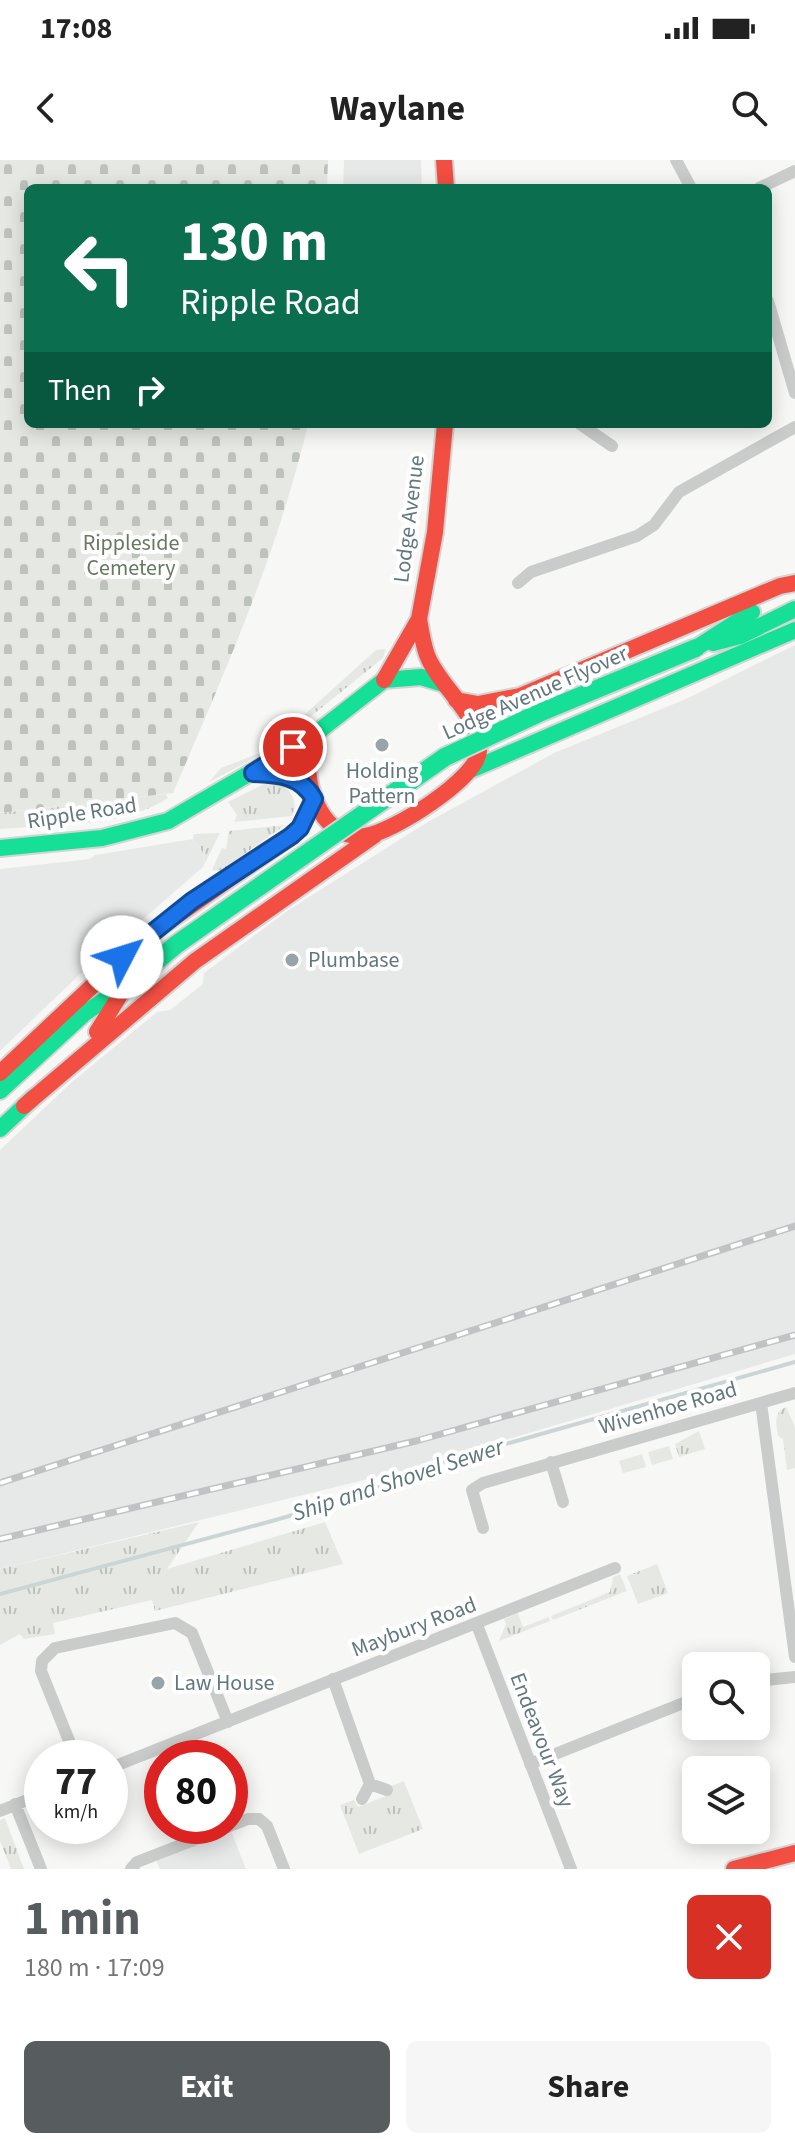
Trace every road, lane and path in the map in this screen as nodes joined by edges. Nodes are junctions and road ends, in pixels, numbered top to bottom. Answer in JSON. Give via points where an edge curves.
{"nodes":[{"id":1,"x":444,"y":160,"type":"edge"},
{"id":2,"x":676,"y":160,"type":"edge"},
{"id":3,"x":795,"y":171,"type":"edge"},
{"id":4,"x":446,"y":184,"type":"edge"},
{"id":5,"x":689,"y":184,"type":"edge"},
{"id":6,"x":767,"y":184,"type":"edge"},
{"id":7,"x":772,"y":315,"type":"edge"},
{"id":8,"x":795,"y":393,"type":"edge"},
{"id":9,"x":795,"y":427,"type":"edge"},
{"id":10,"x":445,"y":428,"type":"edge"},
{"id":11,"x":586,"y":428,"type":"edge"},
{"id":12,"x":612,"y":446,"type":"dead end"},
{"id":13,"x":518,"y":583,"type":"dead end"},
{"id":14,"x":795,"y":586,"type":"edge"},
{"id":15,"x":795,"y":609,"type":"edge"},
{"id":16,"x":419,"y":619,"type":"junction"},
{"id":17,"x":795,"y":630,"type":"edge"},
{"id":18,"x":696,"y":648,"type":"junction"},
{"id":19,"x":384,"y":680,"type":"junction"},
{"id":20,"x":444,"y":684,"type":"junction"},
{"id":21,"x":456,"y":700,"type":"junction"},
{"id":22,"x":310,"y":738,"type":"junction"},
{"id":23,"x":473,"y":769,"type":"junction"},
{"id":24,"x":253,"y":773,"type":"junction"},
{"id":25,"x":311,"y":793,"type":"junction"},
{"id":26,"x":375,"y":835,"type":"junction"},
{"id":27,"x":0,"y":848,"type":"edge"},
{"id":28,"x":125,"y":987,"type":"junction"},
{"id":29,"x":0,"y":1073,"type":"edge"},
{"id":30,"x":0,"y":1091,"type":"edge"},
{"id":31,"x":24,"y":1106,"type":"junction"},
{"id":32,"x":0,"y":1129,"type":"edge"},
{"id":33,"x":795,"y":1393,"type":"edge"},
{"id":34,"x":761,"y":1403,"type":"junction"},
{"id":35,"x":551,"y":1462,"type":"junction"},
{"id":36,"x":563,"y":1502,"type":"dead end"},
{"id":37,"x":483,"y":1528,"type":"dead end"},
{"id":38,"x":615,"y":1568,"type":"dead end"},
{"id":39,"x":789,"y":1569,"type":"edge"},
{"id":40,"x":477,"y":1625,"type":"junction"},
{"id":41,"x":795,"y":1657,"type":"edge"},
{"id":42,"x":795,"y":1677,"type":"edge"},
{"id":43,"x":333,"y":1679,"type":"junction"},
{"id":44,"x":770,"y":1680,"type":"edge"},
{"id":45,"x":682,"y":1704,"type":"edge"},
{"id":46,"x":228,"y":1722,"type":"junction"},
{"id":47,"x":69,"y":1740,"type":"edge"},
{"id":48,"x":190,"y":1740,"type":"edge"},
{"id":49,"x":530,"y":1764,"type":"junction"},
{"id":50,"x":370,"y":1784,"type":"junction"},
{"id":51,"x":387,"y":1790,"type":"dead end"},
{"id":52,"x":362,"y":1799,"type":"dead end"},
{"id":53,"x":24,"y":1801,"type":"edge"},
{"id":54,"x":15,"y":1804,"type":"junction"},
{"id":55,"x":0,"y":1811,"type":"edge"},
{"id":56,"x":248,"y":1819,"type":"edge"},
{"id":57,"x":184,"y":1844,"type":"edge"},
{"id":58,"x":795,"y":1853,"type":"edge"},
{"id":59,"x":41,"y":1869,"type":"edge"},
{"id":60,"x":131,"y":1869,"type":"edge"},
{"id":61,"x":284,"y":1869,"type":"edge"},
{"id":62,"x":571,"y":1869,"type":"edge"},
{"id":63,"x":734,"y":1869,"type":"edge"}],
"edges":[{"from":1,"to":4,"type":"main road"},
{"from":2,"to":5,"type":"street"},
{"from":3,"to":6,"type":"street"},
{"from":7,"to":8,"type":"street"},
{"from":9,"to":13,"type":"street","via":[[679,492],[654,525],[637,536],[531,572]]},
{"from":10,"to":16,"type":"main road","name":"Lodge Avenue","via":[[435,532]]},
{"from":11,"to":12,"type":"street"},
{"from":14,"to":18,"type":"main road"},
{"from":14,"to":21,"type":"main road","via":[[780,586],[520,696],[478,704]]},
{"from":15,"to":18,"type":"main road","via":[[740,636]]},
{"from":16,"to":19,"type":"main road","name":"Lodge Avenue"},
{"from":16,"to":20,"type":"main road","name":"Lodge Avenue","via":[[427,656]]},
{"from":17,"to":23,"type":"main road"},
{"from":18,"to":28,"type":"main road","name":"Lodge Avenue Flyover","bridge":true,"via":[[445,757],[254,889]]},
{"from":19,"to":20,"type":"main road","via":[[421,677]]},
{"from":19,"to":22,"type":"main road","name":"Ripple Road"},
{"from":20,"to":21,"type":"main road"},
{"from":21,"to":23,"type":"main road","via":[[478,734],[480,749]]},
{"from":22,"to":24,"type":"main road","name":"Ripple Road"},
{"from":22,"to":25,"type":"main road","via":[[304,759]]},
{"from":23,"to":26,"type":"main road"},
{"from":24,"to":25,"type":"main road","via":[[286,775]]},
{"from":24,"to":27,"type":"main road","name":"Ripple Road","via":[[168,821],[126,834]]},
{"from":25,"to":26,"type":"main road","via":[[341,830]]},
{"from":25,"to":29,"type":"main road","via":[[300,828],[140,941]]},
{"from":26,"to":31,"type":"main road","via":[[195,961]]},
{"from":28,"to":30,"type":"main road","name":"Lodge Avenue Flyover","via":[[85,1013]]},
{"from":28,"to":31,"type":"main road","name":"Lodge Avenue Flyover","via":[[100,1029]]},
{"from":31,"to":32,"type":"main road"},
{"from":33,"to":34,"type":"street","name":"Wivenhoe Road"},
{"from":34,"to":35,"type":"street","name":"Wivenhoe Road"},
{"from":34,"to":39,"type":"street"},
{"from":35,"to":36,"type":"street"},
{"from":35,"to":37,"type":"street","name":"Wivenhoe Road","via":[[475,1487]]},
{"from":38,"to":40,"type":"street","name":"Maybury Road"},
{"from":39,"to":41,"type":"street"},
{"from":40,"to":43,"type":"street","name":"Maybury Road"},
{"from":40,"to":49,"type":"street","name":"Endeavour Way"},
{"from":42,"to":44,"type":"street"},
{"from":43,"to":46,"type":"street","name":"Maybury Road"},
{"from":43,"to":50,"type":"street"},
{"from":45,"to":49,"type":"street"},
{"from":46,"to":47,"type":"street","via":[[192,1633],[175,1623],[55,1648],[42,1661],[41,1671]]},
{"from":46,"to":48,"type":"street","name":"Maybury Road"},
{"from":49,"to":62,"type":"street","name":"Endeavour Way"},
{"from":50,"to":51,"type":"street"},
{"from":50,"to":52,"type":"street"},
{"from":53,"to":54,"type":"street"},
{"from":54,"to":55,"type":"street"},
{"from":54,"to":59,"type":"street"},
{"from":56,"to":61,"type":"street","via":[[267,1826]]},
{"from":57,"to":60,"type":"street"},
{"from":58,"to":63,"type":"main road"}]}
